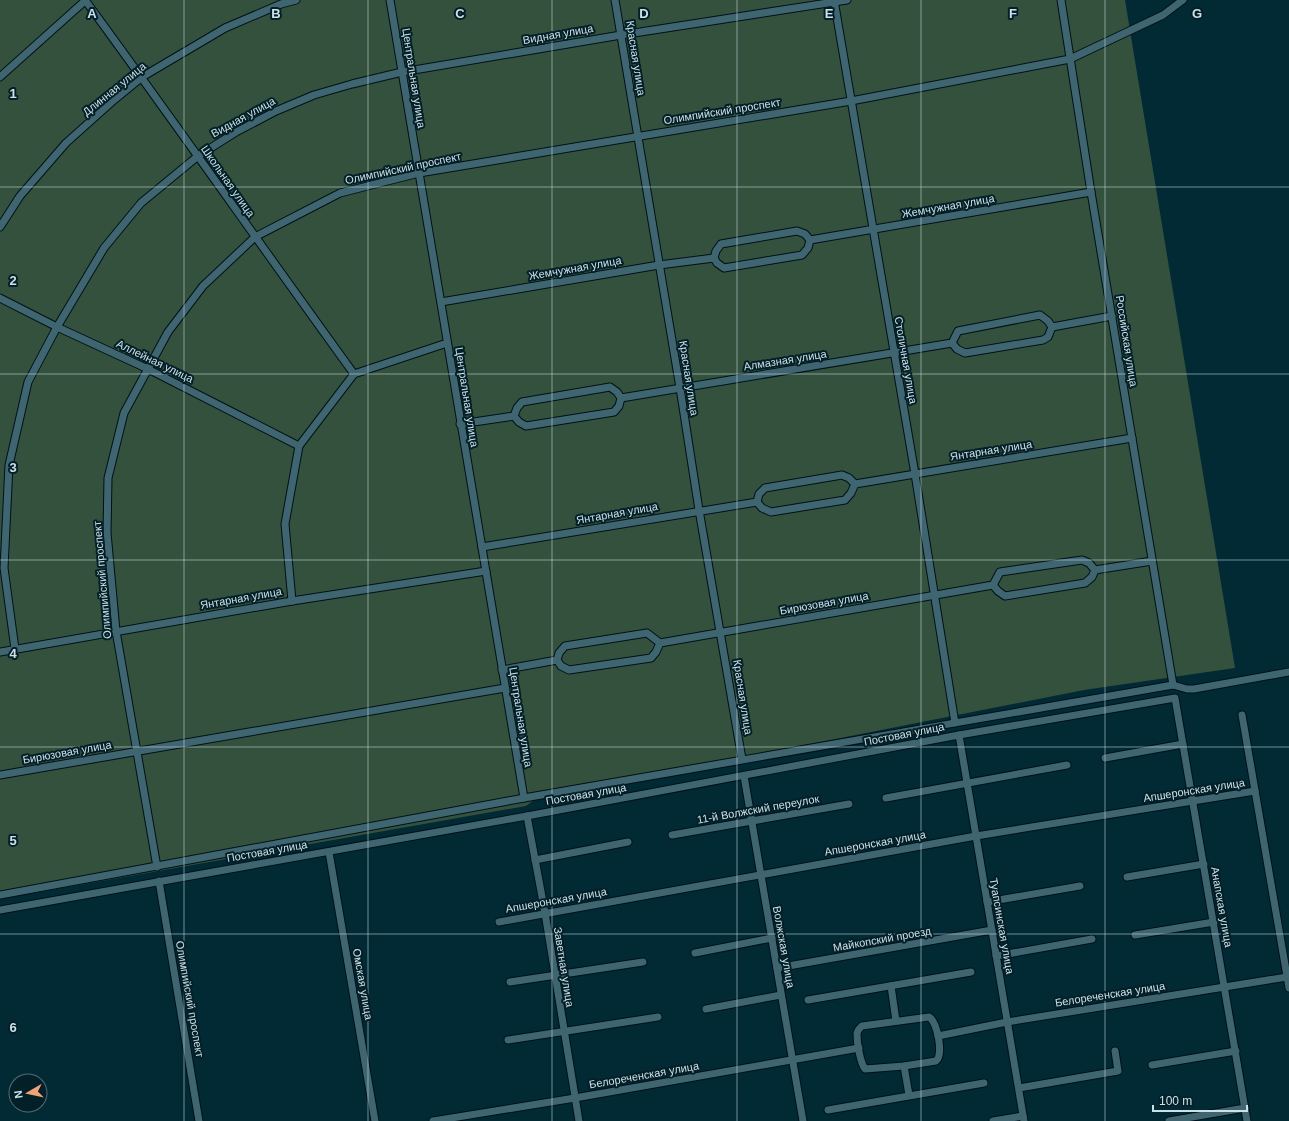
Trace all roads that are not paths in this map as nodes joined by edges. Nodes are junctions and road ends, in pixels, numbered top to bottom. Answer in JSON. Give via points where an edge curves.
{"nodes":[{"id":1,"x":86,"y":0,"type":"edge"},
{"id":2,"x":296,"y":0,"type":"edge"},
{"id":3,"x":390,"y":0,"type":"edge"},
{"id":4,"x":615,"y":0,"type":"edge"},
{"id":5,"x":847,"y":0,"type":"edge"},
{"id":6,"x":1061,"y":0,"type":"edge"},
{"id":7,"x":1183,"y":0,"type":"edge"},
{"id":8,"x":834,"y":1,"type":"edge"},
{"id":9,"x":621,"y":34,"type":"junction"},
{"id":10,"x":1070,"y":59,"type":"junction"},
{"id":11,"x":402,"y":72,"type":"junction"},
{"id":12,"x":0,"y":77,"type":"edge"},
{"id":13,"x":142,"y":77,"type":"junction"},
{"id":14,"x":851,"y":101,"type":"junction"},
{"id":15,"x":638,"y":136,"type":"junction"},
{"id":16,"x":198,"y":156,"type":"junction"},
{"id":17,"x":419,"y":173,"type":"junction"},
{"id":18,"x":1091,"y":192,"type":"junction"},
{"id":19,"x":0,"y":227,"type":"edge"},
{"id":20,"x":873,"y":231,"type":"junction"},
{"id":21,"x":255,"y":237,"type":"junction"},
{"id":22,"x":810,"y":240,"type":"junction"},
{"id":23,"x":714,"y":258,"type":"junction"},
{"id":24,"x":659,"y":265,"type":"junction"},
{"id":25,"x":0,"y":298,"type":"edge"},
{"id":26,"x":441,"y":302,"type":"junction"},
{"id":27,"x":1112,"y":316,"type":"junction"},
{"id":28,"x":1052,"y":326,"type":"junction"},
{"id":29,"x":57,"y":327,"type":"junction"},
{"id":30,"x":447,"y":343,"type":"junction"},
{"id":31,"x":952,"y":343,"type":"junction"},
{"id":32,"x":894,"y":354,"type":"junction"},
{"id":33,"x":148,"y":369,"type":"junction"},
{"id":34,"x":354,"y":374,"type":"junction"},
{"id":35,"x":680,"y":388,"type":"junction"},
{"id":36,"x":621,"y":398,"type":"junction"},
{"id":37,"x":514,"y":416,"type":"junction"},
{"id":38,"x":460,"y":424,"type":"junction"},
{"id":39,"x":1132,"y":438,"type":"junction"},
{"id":40,"x":299,"y":446,"type":"junction"},
{"id":41,"x":915,"y":474,"type":"junction"},
{"id":42,"x":855,"y":484,"type":"junction"},
{"id":43,"x":757,"y":502,"type":"junction"},
{"id":44,"x":699,"y":510,"type":"junction"},
{"id":45,"x":482,"y":547,"type":"junction"},
{"id":46,"x":1152,"y":561,"type":"junction"},
{"id":47,"x":1095,"y":570,"type":"junction"},
{"id":48,"x":486,"y":571,"type":"junction"},
{"id":49,"x":993,"y":585,"type":"junction"},
{"id":50,"x":935,"y":596,"type":"junction"},
{"id":51,"x":292,"y":601,"type":"junction"},
{"id":52,"x":116,"y":631,"type":"junction"},
{"id":53,"x":721,"y":632,"type":"junction"},
{"id":54,"x":660,"y":643,"type":"junction"},
{"id":55,"x":15,"y":649,"type":"junction"},
{"id":56,"x":0,"y":652,"type":"edge"},
{"id":57,"x":556,"y":660,"type":"junction"},
{"id":58,"x":502,"y":670,"type":"junction"},
{"id":59,"x":1289,"y":672,"type":"edge"},
{"id":60,"x":1173,"y":685,"type":"junction"},
{"id":61,"x":505,"y":688,"type":"junction"},
{"id":62,"x":1175,"y":698,"type":"joint"},
{"id":63,"x":1242,"y":715,"type":"dead end"},
{"id":64,"x":955,"y":723,"type":"junction"},
{"id":65,"x":959,"y":735,"type":"junction"},
{"id":66,"x":1183,"y":744,"type":"junction"},
{"id":67,"x":138,"y":752,"type":"junction"},
{"id":68,"x":1105,"y":758,"type":"dead end"},
{"id":69,"x":742,"y":760,"type":"junction"},
{"id":70,"x":1067,"y":765,"type":"dead end"},
{"id":71,"x":0,"y":775,"type":"edge"},
{"id":72,"x":744,"y":776,"type":"junction"},
{"id":73,"x":967,"y":783,"type":"junction"},
{"id":74,"x":1255,"y":791,"type":"junction"},
{"id":75,"x":524,"y":798,"type":"junction"},
{"id":76,"x":886,"y":798,"type":"dead end"},
{"id":77,"x":1193,"y":801,"type":"junction"},
{"id":78,"x":848,"y":804,"type":"dead end"},
{"id":79,"x":527,"y":816,"type":"junction"},
{"id":80,"x":752,"y":822,"type":"junction"},
{"id":81,"x":672,"y":835,"type":"dead end"},
{"id":82,"x":976,"y":836,"type":"junction"},
{"id":83,"x":628,"y":842,"type":"dead end"},
{"id":84,"x":329,"y":852,"type":"junction"},
{"id":85,"x":535,"y":860,"type":"junction"},
{"id":86,"x":1204,"y":864,"type":"junction"},
{"id":87,"x":157,"y":867,"type":"junction"},
{"id":88,"x":761,"y":874,"type":"junction"},
{"id":89,"x":1127,"y":877,"type":"dead end"},
{"id":90,"x":159,"y":881,"type":"junction"},
{"id":91,"x":1080,"y":886,"type":"dead end"},
{"id":92,"x":0,"y":895,"type":"edge"},
{"id":93,"x":987,"y":902,"type":"junction"},
{"id":94,"x":0,"y":910,"type":"edge"},
{"id":95,"x":545,"y":913,"type":"junction"},
{"id":96,"x":499,"y":922,"type":"dead end"},
{"id":97,"x":1214,"y":922,"type":"junction"},
{"id":98,"x":992,"y":930,"type":"junction"},
{"id":99,"x":1135,"y":934,"type":"dead end"},
{"id":100,"x":772,"y":938,"type":"junction"},
{"id":101,"x":1092,"y":940,"type":"dead end"},
{"id":102,"x":695,"y":954,"type":"dead end"},
{"id":103,"x":996,"y":956,"type":"junction"},
{"id":104,"x":643,"y":962,"type":"dead end"},
{"id":105,"x":777,"y":968,"type":"junction"},
{"id":106,"x":971,"y":972,"type":"dead end"},
{"id":107,"x":554,"y":974,"type":"junction"},
{"id":108,"x":1287,"y":977,"type":"junction"},
{"id":109,"x":510,"y":982,"type":"dead end"},
{"id":110,"x":891,"y":986,"type":"junction"},
{"id":111,"x":1225,"y":987,"type":"junction"},
{"id":112,"x":1289,"y":988,"type":"edge"},
{"id":113,"x":781,"y":995,"type":"junction"},
{"id":114,"x":808,"y":1000,"type":"dead end"},
{"id":115,"x":706,"y":1009,"type":"dead end"},
{"id":116,"x":658,"y":1017,"type":"dead end"},
{"id":117,"x":896,"y":1021,"type":"junction"},
{"id":118,"x":1007,"y":1022,"type":"junction"},
{"id":119,"x":563,"y":1030,"type":"junction"},
{"id":120,"x":938,"y":1036,"type":"junction"},
{"id":121,"x":508,"y":1040,"type":"dead end"},
{"id":122,"x":859,"y":1048,"type":"junction"},
{"id":123,"x":1115,"y":1051,"type":"dead end"},
{"id":124,"x":1236,"y":1051,"type":"junction"},
{"id":125,"x":792,"y":1060,"type":"junction"},
{"id":126,"x":1152,"y":1065,"type":"dead end"},
{"id":127,"x":904,"y":1066,"type":"junction"},
{"id":128,"x":984,"y":1083,"type":"dead end"},
{"id":129,"x":1018,"y":1088,"type":"junction"},
{"id":130,"x":909,"y":1096,"type":"junction"},
{"id":131,"x":575,"y":1098,"type":"junction"},
{"id":132,"x":1245,"y":1108,"type":"junction"},
{"id":133,"x":828,"y":1110,"type":"dead end"},
{"id":134,"x":1024,"y":1118,"type":"edge"},
{"id":135,"x":199,"y":1121,"type":"edge"},
{"id":136,"x":375,"y":1121,"type":"edge"},
{"id":137,"x":433,"y":1121,"type":"edge"},
{"id":138,"x":578,"y":1121,"type":"edge"},
{"id":139,"x":802,"y":1121,"type":"edge"},
{"id":140,"x":993,"y":1121,"type":"edge"},
{"id":141,"x":1170,"y":1121,"type":"edge"},
{"id":142,"x":1247,"y":1121,"type":"edge"}],
"edges":[{"from":1,"to":12,"type":"street"},
{"from":1,"to":13,"type":"street","name":"Школьная улица"},
{"from":2,"to":13,"type":"street","name":"Длинная улица","via":[[225,28]]},
{"from":3,"to":11,"type":"street","name":"Центральная улица"},
{"from":4,"to":9,"type":"street","name":"Красная улица"},
{"from":5,"to":8,"type":"street","name":"Видная улица"},
{"from":6,"to":10,"type":"street","name":"Российская улица"},
{"from":7,"to":10,"type":"street","name":"Олимпийский проспект","via":[[1163,14]]},
{"from":8,"to":9,"type":"street","name":"Видная улица"},
{"from":8,"to":14,"type":"street","name":"Столичная улица"},
{"from":9,"to":11,"type":"street","name":"Видная улица"},
{"from":9,"to":15,"type":"street","name":"Красная улица"},
{"from":10,"to":14,"type":"street","name":"Олимпийский проспект"},
{"from":10,"to":18,"type":"street","name":"Российская улица"},
{"from":11,"to":16,"type":"street","name":"Видная улица","via":[[314,95],[236,132]]},
{"from":11,"to":17,"type":"street","name":"Центральная улица"},
{"from":13,"to":16,"type":"street","name":"Школьная улица"},
{"from":13,"to":19,"type":"street","name":"Длинная улица","via":[[66,143],[20,196]]},
{"from":14,"to":15,"type":"street","name":"Олимпийский проспект"},
{"from":14,"to":20,"type":"street","name":"Столичная улица"},
{"from":15,"to":17,"type":"street","name":"Олимпийский проспект"},
{"from":15,"to":24,"type":"street","name":"Красная улица"},
{"from":16,"to":21,"type":"street","name":"Школьная улица"},
{"from":16,"to":29,"type":"street","name":"Видная улица","via":[[142,203],[109,243]]},
{"from":17,"to":21,"type":"street","name":"Олимпийский проспект","via":[[340,193]]},
{"from":17,"to":26,"type":"street","name":"Центральная улица"},
{"from":18,"to":20,"type":"street","name":"Жемчужная улица"},
{"from":18,"to":27,"type":"street","name":"Российская улица"},
{"from":20,"to":22,"type":"street","name":"Жемчужная улица"},
{"from":20,"to":32,"type":"street","name":"Столичная улица"},
{"from":21,"to":33,"type":"street","name":"Олимпийский проспект","via":[[203,286],[168,332]]},
{"from":21,"to":34,"type":"street","name":"Школьная улица"},
{"from":22,"to":23,"type":"street","via":[[805,234],[797,231],[722,244]]},
{"from":22,"to":23,"type":"street","via":[[802,255],[724,268],[717,264]]},
{"from":23,"to":24,"type":"street","name":"Жемчужная улица"},
{"from":24,"to":26,"type":"street","name":"Жемчужная улица"},
{"from":24,"to":35,"type":"street","name":"Красная улица"},
{"from":25,"to":29,"type":"street","name":"Аллейная улица"},
{"from":26,"to":30,"type":"street","name":"Центральная улица"},
{"from":27,"to":28,"type":"street"},
{"from":27,"to":39,"type":"street","name":"Российская улица"},
{"from":28,"to":31,"type":"street","via":[[1040,315],[958,331]]},
{"from":28,"to":31,"type":"street","via":[[1048,337],[1036,342],[965,353],[957,350]]},
{"from":29,"to":33,"type":"street","name":"Аллейная улица"},
{"from":29,"to":55,"type":"street","name":"Видная улица","via":[[28,382],[9,465],[4,568]]},
{"from":30,"to":34,"type":"street"},
{"from":30,"to":38,"type":"street","name":"Центральная улица"},
{"from":31,"to":32,"type":"street","name":"Алмазная улица"},
{"from":32,"to":35,"type":"street","name":"Алмазная улица"},
{"from":32,"to":41,"type":"street","name":"Столичная улица"},
{"from":33,"to":40,"type":"street","name":"Аллейная улица"},
{"from":33,"to":52,"type":"street","name":"Олимпийский проспект","via":[[124,413],[108,478],[107,533]]},
{"from":34,"to":40,"type":"street"},
{"from":35,"to":36,"type":"street","name":"Алмазная улица"},
{"from":35,"to":44,"type":"street","name":"Красная улица"},
{"from":36,"to":37,"type":"street","via":[[614,412],[526,426]]},
{"from":36,"to":37,"type":"street","via":[[610,387],[522,402],[516,408]]},
{"from":37,"to":38,"type":"street"},
{"from":38,"to":45,"type":"street","name":"Центральная улица"},
{"from":39,"to":41,"type":"street","name":"Янтарная улица"},
{"from":39,"to":46,"type":"street","name":"Российская улица"},
{"from":40,"to":51,"type":"street","via":[[285,524]]},
{"from":41,"to":42,"type":"street","name":"Янтарная улица"},
{"from":41,"to":50,"type":"street","name":"Столичная улица"},
{"from":42,"to":43,"type":"street","via":[[842,475],[765,488]]},
{"from":42,"to":43,"type":"street","via":[[845,500],[771,512]]},
{"from":43,"to":44,"type":"street","name":"Янтарная улица"},
{"from":44,"to":45,"type":"street","name":"Янтарная улица"},
{"from":44,"to":53,"type":"street","name":"Красная улица"},
{"from":45,"to":48,"type":"street","name":"Центральная улица"},
{"from":46,"to":47,"type":"street"},
{"from":46,"to":60,"type":"street","name":"Российская улица"},
{"from":47,"to":49,"type":"street","via":[[1085,583],[1005,596]]},
{"from":47,"to":49,"type":"street","via":[[1082,560],[1022,568],[1000,572]]},
{"from":48,"to":51,"type":"street","name":"Янтарная улица"},
{"from":48,"to":58,"type":"street","name":"Центральная улица"},
{"from":49,"to":50,"type":"street","name":"Бирюзовая улица"},
{"from":50,"to":53,"type":"street","name":"Бирюзовая улица"},
{"from":50,"to":64,"type":"street","name":"Столичная улица"},
{"from":51,"to":52,"type":"street","name":"Янтарная улица"},
{"from":52,"to":55,"type":"street","name":"Янтарная улица"},
{"from":52,"to":67,"type":"street","name":"Олимпийский проспект"},
{"from":53,"to":54,"type":"street","name":"Бирюзовая улица"},
{"from":53,"to":69,"type":"street","name":"Красная улица"},
{"from":54,"to":57,"type":"street","via":[[648,633],[565,646]]},
{"from":54,"to":57,"type":"street","via":[[651,658],[569,670]]},
{"from":55,"to":56,"type":"street","name":"Янтарная улица"},
{"from":57,"to":58,"type":"street"},
{"from":58,"to":61,"type":"street","name":"Центральная улица"},
{"from":59,"to":60,"type":"street","via":[[1194,689]]},
{"from":60,"to":64,"type":"street","name":"Постовая улица"},
{"from":61,"to":67,"type":"street","name":"Бирюзовая улица"},
{"from":61,"to":75,"type":"street","name":"Центральная улица"},
{"from":62,"to":65,"type":"street","name":"Постовая улица"},
{"from":62,"to":66,"type":"street","name":"Анапская улица"},
{"from":63,"to":74,"type":"street"},
{"from":64,"to":69,"type":"street","name":"Постовая улица"},
{"from":65,"to":72,"type":"street","name":"Постовая улица"},
{"from":65,"to":73,"type":"street","name":"Туапсинская улица"},
{"from":66,"to":68,"type":"street"},
{"from":66,"to":77,"type":"street","name":"Анапская улица"},
{"from":67,"to":71,"type":"street","name":"Бирюзовая улица"},
{"from":67,"to":87,"type":"street","name":"Олимпийский проспект"},
{"from":69,"to":75,"type":"street","name":"Постовая улица"},
{"from":70,"to":73,"type":"street"},
{"from":72,"to":79,"type":"street","name":"Постовая улица"},
{"from":72,"to":80,"type":"street","name":"Волжская улица"},
{"from":73,"to":76,"type":"street"},
{"from":73,"to":82,"type":"street","name":"Туапсинская улица"},
{"from":74,"to":77,"type":"street","name":"Апшеронская улица"},
{"from":74,"to":108,"type":"street"},
{"from":75,"to":87,"type":"street","name":"Постовая улица"},
{"from":77,"to":82,"type":"street","name":"Апшеронская улица"},
{"from":77,"to":86,"type":"street","name":"Анапская улица"},
{"from":78,"to":80,"type":"street","name":"11-й Волжский переулок"},
{"from":79,"to":84,"type":"street","name":"Постовая улица"},
{"from":79,"to":85,"type":"street","name":"Заветная улица"},
{"from":80,"to":81,"type":"street","name":"11-й Волжский переулок"},
{"from":80,"to":88,"type":"street","name":"Волжская улица"},
{"from":82,"to":88,"type":"street","name":"Апшеронская улица"},
{"from":82,"to":93,"type":"street","name":"Туапсинская улица"},
{"from":83,"to":85,"type":"street"},
{"from":84,"to":90,"type":"street","name":"Постовая улица"},
{"from":84,"to":136,"type":"street","name":"Омская улица"},
{"from":85,"to":95,"type":"street","name":"Заветная улица"},
{"from":86,"to":89,"type":"street"},
{"from":86,"to":97,"type":"street","name":"Анапская улица"},
{"from":87,"to":92,"type":"street","name":"Постовая улица"},
{"from":88,"to":95,"type":"street","name":"Апшеронская улица"},
{"from":88,"to":100,"type":"street","name":"Волжская улица"},
{"from":90,"to":94,"type":"street","name":"Постовая улица"},
{"from":90,"to":135,"type":"street","name":"Олимпийский проспект"},
{"from":91,"to":93,"type":"street"},
{"from":93,"to":98,"type":"street","name":"Туапсинская улица"},
{"from":95,"to":96,"type":"street","name":"Апшеронская улица"},
{"from":95,"to":107,"type":"street","name":"Заветная улица"},
{"from":97,"to":99,"type":"street"},
{"from":97,"to":111,"type":"street","name":"Анапская улица"},
{"from":98,"to":103,"type":"street","name":"Туапсинская улица"},
{"from":98,"to":105,"type":"street","name":"Майкопский проезд"},
{"from":100,"to":102,"type":"street"},
{"from":100,"to":105,"type":"street","name":"Волжская улица"},
{"from":101,"to":103,"type":"street"},
{"from":103,"to":118,"type":"street","name":"Туапсинская улица"},
{"from":104,"to":107,"type":"street"},
{"from":105,"to":113,"type":"street","name":"Волжская улица"},
{"from":106,"to":110,"type":"street"},
{"from":107,"to":109,"type":"street"},
{"from":107,"to":119,"type":"street","name":"Заветная улица"},
{"from":108,"to":111,"type":"street","name":"Белореченская улица"},
{"from":108,"to":112,"type":"street"},
{"from":110,"to":114,"type":"street"},
{"from":110,"to":117,"type":"street"},
{"from":111,"to":118,"type":"street","name":"Белореченская улица"},
{"from":111,"to":124,"type":"street","name":"Анапская улица"},
{"from":113,"to":115,"type":"street"},
{"from":113,"to":125,"type":"street","name":"Волжская улица"},
{"from":116,"to":119,"type":"street"},
{"from":117,"to":120,"type":"street","via":[[929,1017],[934,1022]]},
{"from":117,"to":122,"type":"street","via":[[859,1028]]},
{"from":118,"to":120,"type":"street","name":"Белореченская улица"},
{"from":118,"to":129,"type":"street","name":"Туапсинская улица"},
{"from":119,"to":121,"type":"street"},
{"from":119,"to":131,"type":"street","name":"Заветная улица"},
{"from":120,"to":127,"type":"street","via":[[940,1053],[936,1061]]},
{"from":122,"to":125,"type":"street","name":"Белореченская улица"},
{"from":122,"to":127,"type":"street","via":[[865,1069]]},
{"from":123,"to":129,"type":"street","via":[[1118,1071]]},
{"from":124,"to":126,"type":"street"},
{"from":124,"to":132,"type":"street","name":"Анапская улица"},
{"from":125,"to":131,"type":"street","name":"Белореченская улица"},
{"from":125,"to":139,"type":"street","name":"Волжская улица"},
{"from":127,"to":130,"type":"street"},
{"from":128,"to":130,"type":"street"},
{"from":129,"to":134,"type":"street","name":"Туапсинская улица"},
{"from":130,"to":133,"type":"street"},
{"from":131,"to":137,"type":"street","name":"Белореченская улица"},
{"from":131,"to":138,"type":"street","name":"Заветная улица"},
{"from":132,"to":141,"type":"street"},
{"from":132,"to":142,"type":"street","name":"Анапская улица"},
{"from":134,"to":140,"type":"street"}]}
